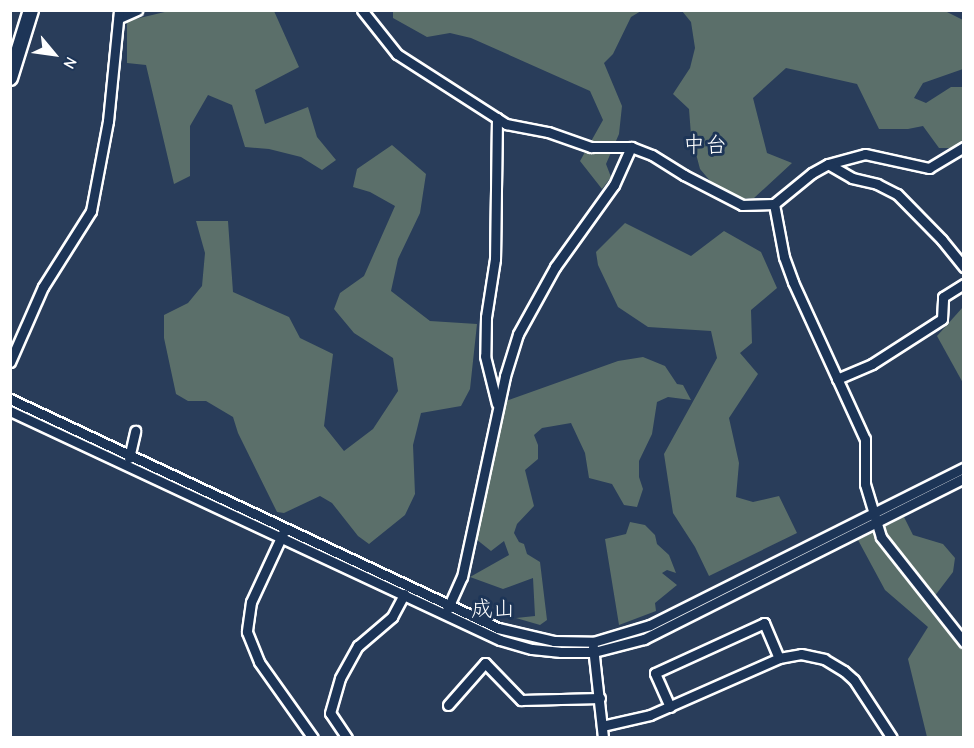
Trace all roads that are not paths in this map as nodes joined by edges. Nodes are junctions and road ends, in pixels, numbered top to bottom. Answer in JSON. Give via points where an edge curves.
{"nodes":[{"id":1,"x":31,"y":10,"type":"edge"},
{"id":2,"x":137,"y":10,"type":"edge"},
{"id":3,"x":362,"y":10,"type":"edge"},
{"id":4,"x":119,"y":14,"type":"edge"},
{"id":5,"x":10,"y":78,"type":"edge"},
{"id":6,"x":497,"y":118,"type":"junction"},
{"id":7,"x":631,"y":147,"type":"junction"},
{"id":8,"x":963,"y":147,"type":"edge"},
{"id":9,"x":828,"y":164,"type":"junction"},
{"id":10,"x":774,"y":204,"type":"junction"},
{"id":11,"x":963,"y":267,"type":"edge"},
{"id":12,"x":963,"y":284,"type":"edge"},
{"id":13,"x":10,"y":362,"type":"edge"},
{"id":14,"x":837,"y":379,"type":"junction"},
{"id":15,"x":10,"y":399,"type":"edge"},
{"id":16,"x":498,"y":409,"type":"junction"},
{"id":17,"x":10,"y":411,"type":"edge"},
{"id":18,"x":135,"y":431,"type":"dead end"},
{"id":19,"x":129,"y":453,"type":"junction"},
{"id":20,"x":137,"y":468,"type":"junction"},
{"id":21,"x":963,"y":468,"type":"edge"},
{"id":22,"x":963,"y":478,"type":"edge"},
{"id":23,"x":873,"y":513,"type":"junction"},
{"id":24,"x":876,"y":523,"type":"junction"},
{"id":25,"x":284,"y":531,"type":"junction"},
{"id":26,"x":404,"y":594,"type":"junction"},
{"id":27,"x":448,"y":604,"type":"junction"},
{"id":28,"x":454,"y":618,"type":"junction"},
{"id":29,"x":963,"y":642,"type":"edge"},
{"id":30,"x":593,"y":647,"type":"junction"},
{"id":31,"x":779,"y":658,"type":"junction"},
{"id":32,"x":600,"y":698,"type":"junction"},
{"id":33,"x":448,"y":705,"type":"dead end"},
{"id":34,"x":670,"y":707,"type":"junction"},
{"id":35,"x":603,"y":726,"type":"junction"},
{"id":36,"x":313,"y":738,"type":"edge"},
{"id":37,"x":347,"y":738,"type":"edge"},
{"id":38,"x":603,"y":738,"type":"edge"},
{"id":39,"x":892,"y":738,"type":"edge"}],
"edges":[{"from":1,"to":5,"type":"highway"},
{"from":2,"to":4,"type":"street"},
{"from":3,"to":6,"type":"street","via":[[397,54]]},
{"from":4,"to":13,"type":"street","via":[[108,121],[91,211],[44,287]]},
{"from":6,"to":7,"type":"street","via":[[591,147]]},
{"from":6,"to":16,"type":"street","via":[[495,259],[486,317],[485,356]]},
{"from":7,"to":10,"type":"street","via":[[731,201],[757,206]]},
{"from":7,"to":16,"type":"street","via":[[614,185],[555,267],[518,333]]},
{"from":8,"to":9,"type":"street","via":[[929,168],[864,154]]},
{"from":9,"to":10,"type":"street"},
{"from":9,"to":11,"type":"street","via":[[852,178],[897,194]]},
{"from":10,"to":14,"type":"street","via":[[784,257]]},
{"from":12,"to":14,"type":"street","via":[[943,297],[942,319],[872,364]]},
{"from":14,"to":23,"type":"street","via":[[865,439],[865,484]]},
{"from":15,"to":19,"type":"street"},
{"from":16,"to":27,"type":"street","via":[[462,577]]},
{"from":17,"to":20,"type":"street"},
{"from":18,"to":19,"type":"street"},
{"from":19,"to":20,"type":"street"},
{"from":19,"to":25,"type":"street"},
{"from":20,"to":25,"type":"street"},
{"from":21,"to":23,"type":"street"},
{"from":22,"to":24,"type":"street"},
{"from":23,"to":24,"type":"street"},
{"from":23,"to":30,"type":"street","via":[[690,607]]},
{"from":24,"to":29,"type":"street","via":[[888,547]]},
{"from":24,"to":30,"type":"street","via":[[656,634],[627,645]]},
{"from":25,"to":26,"type":"street"},
{"from":25,"to":27,"type":"street"},
{"from":25,"to":36,"type":"street","via":[[251,602],[247,632],[259,662]]},
{"from":26,"to":28,"type":"street"},
{"from":26,"to":37,"type":"street","via":[[392,617],[358,646],[340,678],[330,712]]},
{"from":27,"to":28,"type":"street","via":[[447,610]]},
{"from":27,"to":30,"type":"street","via":[[516,634]]},
{"from":28,"to":30,"type":"street","via":[[500,640],[532,649]]},
{"from":30,"to":32,"type":"street"},
{"from":31,"to":34,"type":"street"},
{"from":31,"to":34,"type":"street","via":[[764,623],[656,673]]},
{"from":31,"to":39,"type":"street","via":[[813,656],[844,670]]},
{"from":32,"to":33,"type":"street","via":[[521,700],[485,663]]},
{"from":32,"to":35,"type":"street"},
{"from":34,"to":35,"type":"street"},
{"from":35,"to":38,"type":"street"}]}
